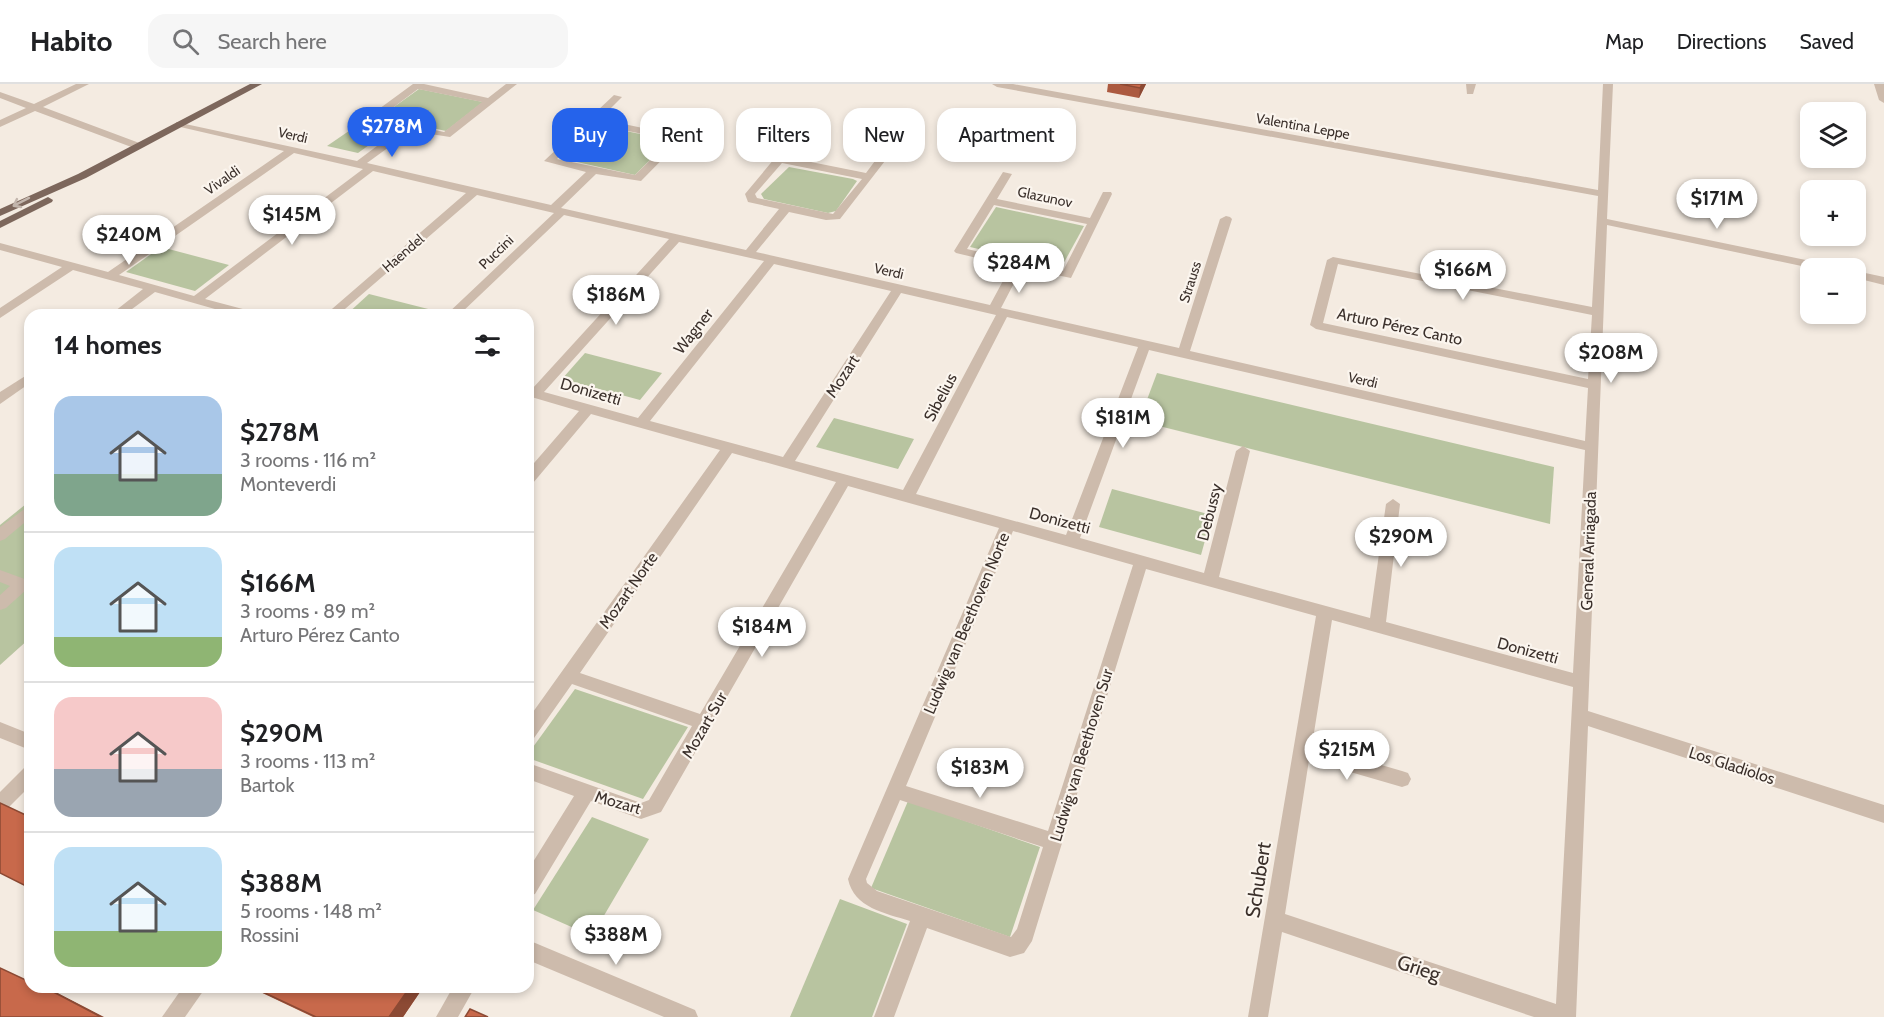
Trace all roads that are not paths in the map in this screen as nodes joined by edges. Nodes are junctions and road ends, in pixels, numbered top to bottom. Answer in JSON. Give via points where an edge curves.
{"nodes":[{"id":1,"x":84,"y":84,"type":"edge"},
{"id":2,"x":257,"y":84,"type":"edge"},
{"id":3,"x":512,"y":84,"type":"edge"},
{"id":4,"x":997,"y":84,"type":"edge"},
{"id":5,"x":1608,"y":84,"type":"edge"},
{"id":6,"x":1879,"y":84,"type":"edge"},
{"id":7,"x":418,"y":85,"type":"edge"},
{"id":8,"x":0,"y":95,"type":"edge"},
{"id":9,"x":617,"y":97,"type":"dead end"},
{"id":10,"x":490,"y":100,"type":"junction"},
{"id":11,"x":1884,"y":100,"type":"edge"},
{"id":12,"x":34,"y":107,"type":"junction"},
{"id":13,"x":605,"y":108,"type":"edge"},
{"id":14,"x":0,"y":124,"type":"edge"},
{"id":15,"x":180,"y":124,"type":"junction"},
{"id":16,"x":410,"y":127,"type":"junction"},
{"id":17,"x":138,"y":146,"type":"junction"},
{"id":18,"x":292,"y":150,"type":"junction"},
{"id":19,"x":554,"y":162,"type":"edge"},
{"id":20,"x":655,"y":162,"type":"edge"},
{"id":21,"x":777,"y":162,"type":"edge"},
{"id":22,"x":794,"y":162,"type":"edge"},
{"id":23,"x":879,"y":162,"type":"edge"},
{"id":24,"x":358,"y":165,"type":"junction"},
{"id":25,"x":371,"y":168,"type":"junction"},
{"id":26,"x":594,"y":170,"type":"junction"},
{"id":27,"x":1007,"y":174,"type":"dead end"},
{"id":28,"x":82,"y":176,"type":"junction"},
{"id":29,"x":868,"y":177,"type":"junction"},
{"id":30,"x":474,"y":192,"type":"junction"},
{"id":31,"x":1107,"y":194,"type":"dead end"},
{"id":32,"x":1603,"y":194,"type":"junction"},
{"id":33,"x":991,"y":201,"type":"junction"},
{"id":34,"x":786,"y":208,"type":"junction"},
{"id":35,"x":556,"y":211,"type":"junction"},
{"id":36,"x":0,"y":213,"type":"edge"},
{"id":37,"x":1226,"y":219,"type":"dead end"},
{"id":38,"x":1602,"y":221,"type":"junction"},
{"id":39,"x":1093,"y":222,"type":"junction"},
{"id":40,"x":0,"y":225,"type":"edge"},
{"id":41,"x":676,"y":238,"type":"junction"},
{"id":42,"x":0,"y":246,"type":"edge"},
{"id":43,"x":748,"y":254,"type":"junction"},
{"id":44,"x":771,"y":260,"type":"junction"},
{"id":45,"x":1800,"y":263,"type":"edge"},
{"id":46,"x":1018,"y":264,"type":"junction"},
{"id":47,"x":71,"y":266,"type":"junction"},
{"id":48,"x":111,"y":276,"type":"junction"},
{"id":49,"x":1866,"y":277,"type":"edge"},
{"id":50,"x":1884,"y":281,"type":"edge"},
{"id":51,"x":153,"y":288,"type":"junction"},
{"id":52,"x":898,"y":289,"type":"junction"},
{"id":53,"x":196,"y":300,"type":"junction"},
{"id":54,"x":124,"y":309,"type":"edge"},
{"id":55,"x":228,"y":309,"type":"edge"},
{"id":56,"x":338,"y":309,"type":"edge"},
{"id":57,"x":458,"y":309,"type":"edge"},
{"id":58,"x":998,"y":312,"type":"junction"},
{"id":59,"x":1598,"y":312,"type":"junction"},
{"id":60,"x":0,"y":314,"type":"edge"},
{"id":61,"x":1145,"y":345,"type":"junction"},
{"id":62,"x":1183,"y":354,"type":"junction"},
{"id":63,"x":24,"y":381,"type":"edge"},
{"id":64,"x":1595,"y":384,"type":"junction"},
{"id":65,"x":534,"y":390,"type":"edge"},
{"id":66,"x":534,"y":394,"type":"edge"},
{"id":67,"x":0,"y":399,"type":"edge"},
{"id":68,"x":588,"y":408,"type":"junction"},
{"id":69,"x":641,"y":423,"type":"junction"},
{"id":70,"x":729,"y":447,"type":"junction"},
{"id":71,"x":1592,"y":447,"type":"junction"},
{"id":72,"x":1243,"y":451,"type":"dead end"},
{"id":73,"x":786,"y":463,"type":"junction"},
{"id":74,"x":534,"y":472,"type":"edge"},
{"id":75,"x":845,"y":479,"type":"junction"},
{"id":76,"x":907,"y":497,"type":"junction"},
{"id":77,"x":1393,"y":504,"type":"dead end"},
{"id":78,"x":24,"y":515,"type":"edge"},
{"id":79,"x":1008,"y":525,"type":"junction"},
{"id":80,"x":0,"y":535,"type":"edge"},
{"id":81,"x":1071,"y":542,"type":"junction"},
{"id":82,"x":1141,"y":562,"type":"junction"},
{"id":83,"x":0,"y":576,"type":"edge"},
{"id":84,"x":1210,"y":581,"type":"junction"},
{"id":85,"x":24,"y":585,"type":"edge"},
{"id":86,"x":24,"y":587,"type":"edge"},
{"id":87,"x":0,"y":604,"type":"edge"},
{"id":88,"x":1325,"y":612,"type":"junction"},
{"id":89,"x":1377,"y":627,"type":"junction"},
{"id":90,"x":568,"y":676,"type":"junction"},
{"id":91,"x":1582,"y":683,"type":"junction"},
{"id":92,"x":1581,"y":716,"type":"junction"},
{"id":93,"x":705,"y":723,"type":"junction"},
{"id":94,"x":534,"y":724,"type":"edge"},
{"id":95,"x":0,"y":729,"type":"edge"},
{"id":96,"x":24,"y":739,"type":"edge"},
{"id":97,"x":1302,"y":750,"type":"junction"},
{"id":98,"x":534,"y":773,"type":"edge"},
{"id":99,"x":1402,"y":779,"type":"dead end"},
{"id":100,"x":24,"y":780,"type":"edge"},
{"id":101,"x":894,"y":790,"type":"junction"},
{"id":102,"x":586,"y":793,"type":"junction"},
{"id":103,"x":0,"y":804,"type":"edge"},
{"id":104,"x":649,"y":810,"type":"joint"},
{"id":105,"x":1884,"y":814,"type":"edge"},
{"id":106,"x":1054,"y":842,"type":"junction"},
{"id":107,"x":534,"y":877,"type":"edge"},
{"id":108,"x":922,"y":916,"type":"junction"},
{"id":109,"x":1274,"y":920,"type":"junction"},
{"id":110,"x":534,"y":953,"type":"edge"},
{"id":111,"x":191,"y":993,"type":"edge"},
{"id":112,"x":461,"y":993,"type":"edge"},
{"id":113,"x":172,"y":1017,"type":"edge"},
{"id":114,"x":446,"y":1017,"type":"edge"},
{"id":115,"x":688,"y":1017,"type":"edge"},
{"id":116,"x":884,"y":1017,"type":"edge"},
{"id":117,"x":1258,"y":1017,"type":"edge"},
{"id":118,"x":1566,"y":1017,"type":"edge"}],
"edges":[{"from":1,"to":12,"type":"street"},
{"from":2,"to":15,"type":"main road"},
{"from":3,"to":10,"type":"street"},
{"from":4,"to":32,"type":"street","name":"Valentina Leppe"},
{"from":5,"to":32,"type":"street","name":"General Arriagada"},
{"from":6,"to":11,"type":"street"},
{"from":7,"to":10,"type":"street"},
{"from":7,"to":16,"type":"street","via":[[371,119]]},
{"from":8,"to":12,"type":"street"},
{"from":9,"to":13,"type":"street"},
{"from":10,"to":16,"type":"street","via":[[446,135]]},
{"from":12,"to":14,"type":"street"},
{"from":12,"to":17,"type":"street"},
{"from":15,"to":17,"type":"main road"},
{"from":15,"to":18,"type":"street","name":"Verdi"},
{"from":16,"to":24,"type":"street"},
{"from":17,"to":28,"type":"main road"},
{"from":18,"to":24,"type":"street","name":"Verdi"},
{"from":18,"to":48,"type":"street","name":"Vivaldi"},
{"from":19,"to":26,"type":"street"},
{"from":20,"to":26,"type":"street","via":[[637,180]]},
{"from":21,"to":34,"type":"street","via":[[749,196],[754,201]]},
{"from":22,"to":29,"type":"street"},
{"from":23,"to":29,"type":"street"},
{"from":24,"to":25,"type":"street","name":"Verdi"},
{"from":25,"to":30,"type":"street","name":"Verdi"},
{"from":25,"to":53,"type":"street"},
{"from":26,"to":35,"type":"street","name":"Puccini"},
{"from":27,"to":33,"type":"street"},
{"from":28,"to":36,"type":"main road","one_way":true},
{"from":28,"to":40,"type":"main road"},
{"from":29,"to":34,"type":"street","via":[[836,217]]},
{"from":30,"to":35,"type":"street","name":"Verdi"},
{"from":30,"to":56,"type":"street","name":"Haendel"},
{"from":31,"to":39,"type":"street"},
{"from":32,"to":38,"type":"street","name":"General Arriagada"},
{"from":33,"to":39,"type":"street","name":"Glazunov"},
{"from":33,"to":46,"type":"street","via":[[960,251]]},
{"from":34,"to":43,"type":"street"},
{"from":35,"to":41,"type":"street","name":"Verdi"},
{"from":35,"to":57,"type":"street","name":"Puccini"},
{"from":37,"to":62,"type":"street","name":"Strauss"},
{"from":38,"to":45,"type":"street"},
{"from":38,"to":59,"type":"street","name":"General Arriagada"},
{"from":39,"to":46,"type":"street","via":[[1067,275]]},
{"from":41,"to":43,"type":"street","name":"Verdi"},
{"from":41,"to":65,"type":"street"},
{"from":42,"to":47,"type":"street"},
{"from":43,"to":44,"type":"street","name":"Verdi"},
{"from":44,"to":52,"type":"street","name":"Verdi"},
{"from":44,"to":69,"type":"street","name":"Wagner"},
{"from":46,"to":58,"type":"street","name":"Sibelius"},
{"from":47,"to":48,"type":"street"},
{"from":47,"to":60,"type":"street"},
{"from":48,"to":51,"type":"street"},
{"from":49,"to":50,"type":"street"},
{"from":51,"to":53,"type":"street"},
{"from":51,"to":54,"type":"street"},
{"from":52,"to":58,"type":"street","name":"Verdi"},
{"from":52,"to":73,"type":"street","name":"Mozart"},
{"from":53,"to":55,"type":"street"},
{"from":58,"to":61,"type":"street","name":"Verdi"},
{"from":58,"to":76,"type":"street","name":"Sibelius"},
{"from":59,"to":64,"type":"street","name":"General Arriagada"},
{"from":59,"to":64,"type":"street","name":"Arturo Pérez Canto","via":[[1333,260],[1316,324]]},
{"from":61,"to":62,"type":"street","name":"Verdi"},
{"from":61,"to":81,"type":"street"},
{"from":62,"to":71,"type":"street","name":"Verdi"},
{"from":63,"to":67,"type":"street"},
{"from":64,"to":71,"type":"street","name":"General Arriagada"},
{"from":66,"to":68,"type":"street","name":"Donizetti"},
{"from":68,"to":69,"type":"street","name":"Donizetti"},
{"from":68,"to":74,"type":"street"},
{"from":69,"to":70,"type":"street","name":"Donizetti"},
{"from":70,"to":73,"type":"street","name":"Donizetti"},
{"from":70,"to":90,"type":"street","name":"Mozart Norte"},
{"from":71,"to":91,"type":"street","name":"General Arriagada"},
{"from":72,"to":84,"type":"street","name":"Debussy"},
{"from":73,"to":75,"type":"street","name":"Donizetti"},
{"from":75,"to":76,"type":"street","name":"Donizetti"},
{"from":75,"to":93,"type":"street","name":"Mozart Sur"},
{"from":76,"to":79,"type":"street","name":"Donizetti"},
{"from":77,"to":89,"type":"street"},
{"from":78,"to":80,"type":"street"},
{"from":79,"to":81,"type":"street","name":"Donizetti"},
{"from":79,"to":101,"type":"street","name":"Ludwig van Beethoven Norte"},
{"from":81,"to":82,"type":"street","name":"Donizetti"},
{"from":82,"to":84,"type":"street","name":"Donizetti"},
{"from":82,"to":106,"type":"street","name":"Ludwig van Beethoven Sur"},
{"from":83,"to":85,"type":"street"},
{"from":84,"to":88,"type":"street","name":"Donizetti"},
{"from":86,"to":87,"type":"street"},
{"from":88,"to":89,"type":"street","name":"Donizetti"},
{"from":88,"to":97,"type":"street","name":"Schubert"},
{"from":89,"to":91,"type":"street","name":"Donizetti"},
{"from":90,"to":93,"type":"street"},
{"from":90,"to":94,"type":"street","name":"Mozart Norte"},
{"from":91,"to":92,"type":"street","name":"General Arriagada"},
{"from":92,"to":105,"type":"street","name":"Los Gladiolos"},
{"from":92,"to":118,"type":"street","name":"General Arriagada"},
{"from":93,"to":104,"type":"street","name":"Mozart Sur","via":[[661,800]]},
{"from":95,"to":96,"type":"street"},
{"from":97,"to":99,"type":"street"},
{"from":97,"to":109,"type":"street","name":"Schubert"},
{"from":98,"to":102,"type":"street","name":"Mozart"},
{"from":100,"to":103,"type":"street"},
{"from":101,"to":106,"type":"street"},
{"from":101,"to":108,"type":"street","name":"Ludwig van Beethoven Norte","via":[[859,872],[859,888],[871,898]]},
{"from":102,"to":104,"type":"street","name":"Mozart","via":[[641,812]]},
{"from":102,"to":107,"type":"street","name":"Mozart"},
{"from":106,"to":108,"type":"street","name":"Ludwig van Beethoven Sur","via":[[1025,934],[1017,946],[1010,947]]},
{"from":108,"to":116,"type":"street"},
{"from":109,"to":117,"type":"street","name":"Schubert"},
{"from":109,"to":118,"type":"street","name":"Grieg"},
{"from":110,"to":115,"type":"street"},
{"from":111,"to":113,"type":"street"},
{"from":112,"to":114,"type":"street"}]}
